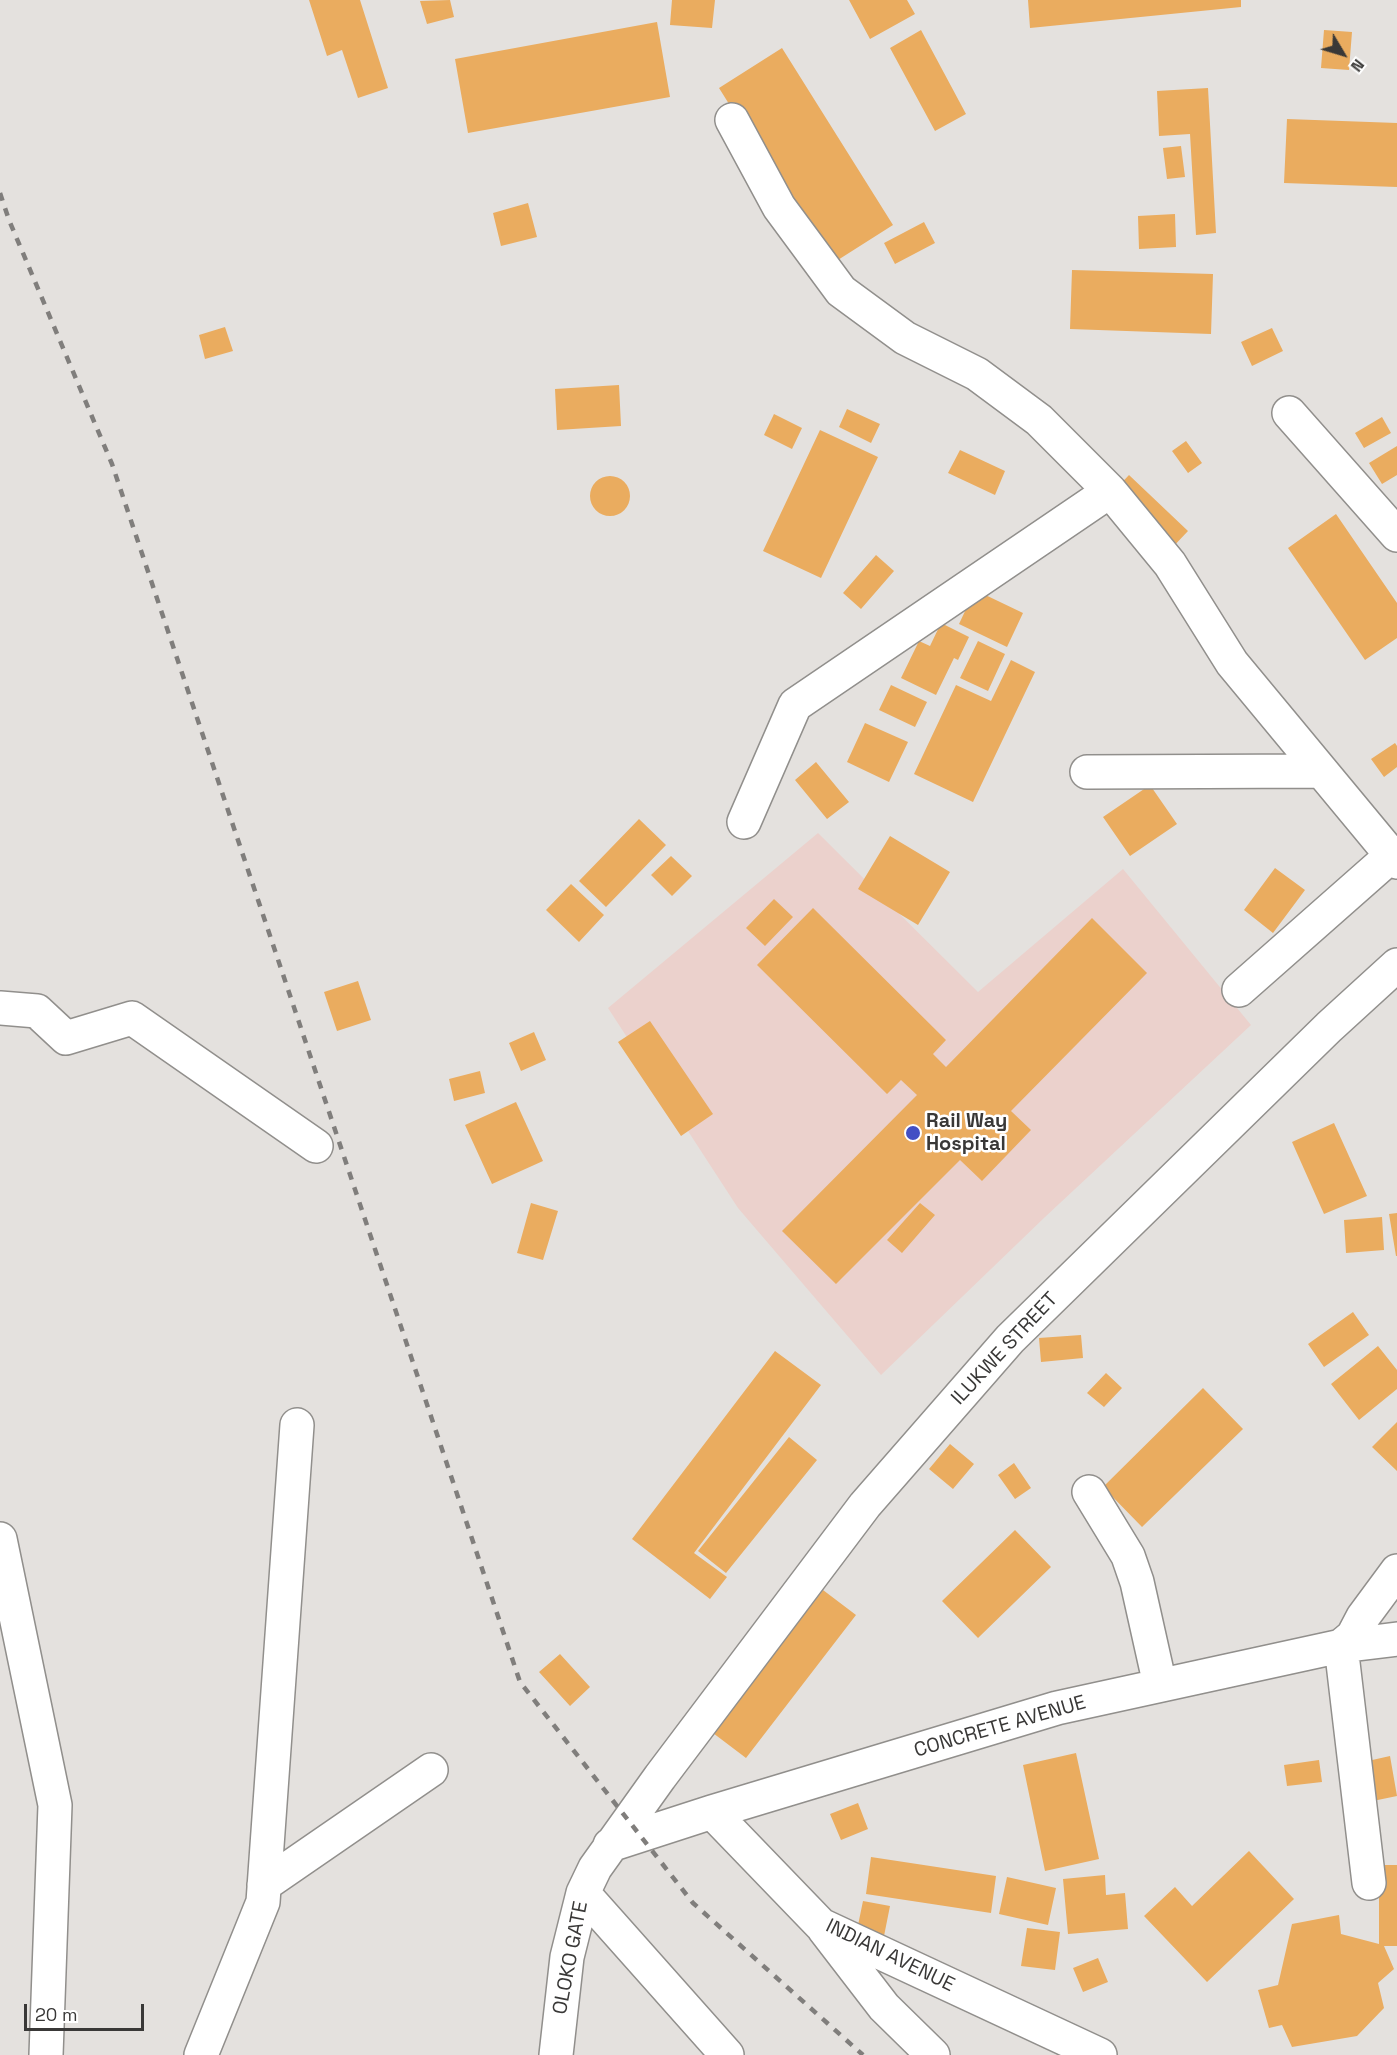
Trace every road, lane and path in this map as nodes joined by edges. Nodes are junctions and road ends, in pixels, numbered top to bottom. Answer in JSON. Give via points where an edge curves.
{"nodes":[{"id":1,"x":732,"y":120,"type":"dead end"},
{"id":2,"x":1289,"y":413,"type":"dead end"},
{"id":3,"x":1110,"y":491,"type":"junction"},
{"id":4,"x":1397,"y":535,"type":"edge"},
{"id":5,"x":1320,"y":771,"type":"junction"},
{"id":6,"x":1088,"y":772,"type":"dead end"},
{"id":7,"x":744,"y":822,"type":"dead end"},
{"id":8,"x":1394,"y":859,"type":"edge"},
{"id":9,"x":1397,"y":965,"type":"edge"},
{"id":10,"x":1239,"y":990,"type":"dead end"},
{"id":11,"x":0,"y":1008,"type":"edge"},
{"id":12,"x":316,"y":1146,"type":"dead end"},
{"id":13,"x":297,"y":1425,"type":"dead end"},
{"id":14,"x":1089,"y":1492,"type":"dead end"},
{"id":15,"x":0,"y":1539,"type":"edge"},
{"id":16,"x":1397,"y":1571,"type":"edge"},
{"id":17,"x":1397,"y":1639,"type":"edge"},
{"id":18,"x":1341,"y":1646,"type":"junction"},
{"id":19,"x":1160,"y":1685,"type":"junction"},
{"id":20,"x":430,"y":1770,"type":"dead end"},
{"id":21,"x":660,"y":1777,"type":"joint"},
{"id":22,"x":712,"y":1812,"type":"junction"},
{"id":23,"x":610,"y":1845,"type":"junction"},
{"id":24,"x":1369,"y":1882,"type":"dead end"},
{"id":25,"x":264,"y":1885,"type":"junction"},
{"id":26,"x":583,"y":1893,"type":"junction"},
{"id":27,"x":821,"y":1925,"type":"junction"},
{"id":28,"x":45,"y":2055,"type":"edge"},
{"id":29,"x":201,"y":2055,"type":"edge"},
{"id":30,"x":556,"y":2055,"type":"edge"},
{"id":31,"x":727,"y":2055,"type":"edge"},
{"id":32,"x":933,"y":2055,"type":"edge"},
{"id":33,"x":1100,"y":2055,"type":"edge"}],
"edges":[{"from":1,"to":3,"type":"street","via":[[779,207],[841,291],[904,338],[977,374],[1039,420]]},
{"from":2,"to":4,"type":"street"},
{"from":3,"to":5,"type":"street","via":[[1170,564],[1232,663]]},
{"from":3,"to":7,"type":"street","via":[[795,705]]},
{"from":5,"to":6,"type":"street"},
{"from":5,"to":8,"type":"street"},
{"from":8,"to":10,"type":"street"},
{"from":9,"to":21,"type":"street","name":"ILUKWE STREET","via":[[1010,1339],[865,1505]]},
{"from":11,"to":12,"type":"street","via":[[37,1011],[66,1038],[132,1018]]},
{"from":13,"to":25,"type":"street"},
{"from":14,"to":19,"type":"street","via":[[1128,1556]]},
{"from":15,"to":28,"type":"street","via":[[55,1805]]},
{"from":16,"to":18,"type":"street","via":[[1353,1636]]},
{"from":17,"to":18,"type":"street","name":"CONCRETE AVENUE"},
{"from":18,"to":19,"type":"street","name":"CONCRETE AVENUE"},
{"from":18,"to":24,"type":"street"},
{"from":19,"to":22,"type":"street","name":"CONCRETE AVENUE","via":[[1057,1708]]},
{"from":20,"to":25,"type":"street"},
{"from":21,"to":23,"type":"street","name":"OLOKO GATE"},
{"from":22,"to":23,"type":"street","name":"CONCRETE AVENUE"},
{"from":22,"to":27,"type":"street","name":"INDIAN AVENUE"},
{"from":23,"to":26,"type":"street","name":"OLOKO GATE"},
{"from":25,"to":29,"type":"street","via":[[262,1902]]},
{"from":26,"to":30,"type":"street","name":"OLOKO GATE","via":[[567,1957]]},
{"from":26,"to":31,"type":"street"},
{"from":27,"to":32,"type":"street","via":[[884,2007]]},
{"from":27,"to":33,"type":"street","name":"INDIAN AVENUE"}]}
